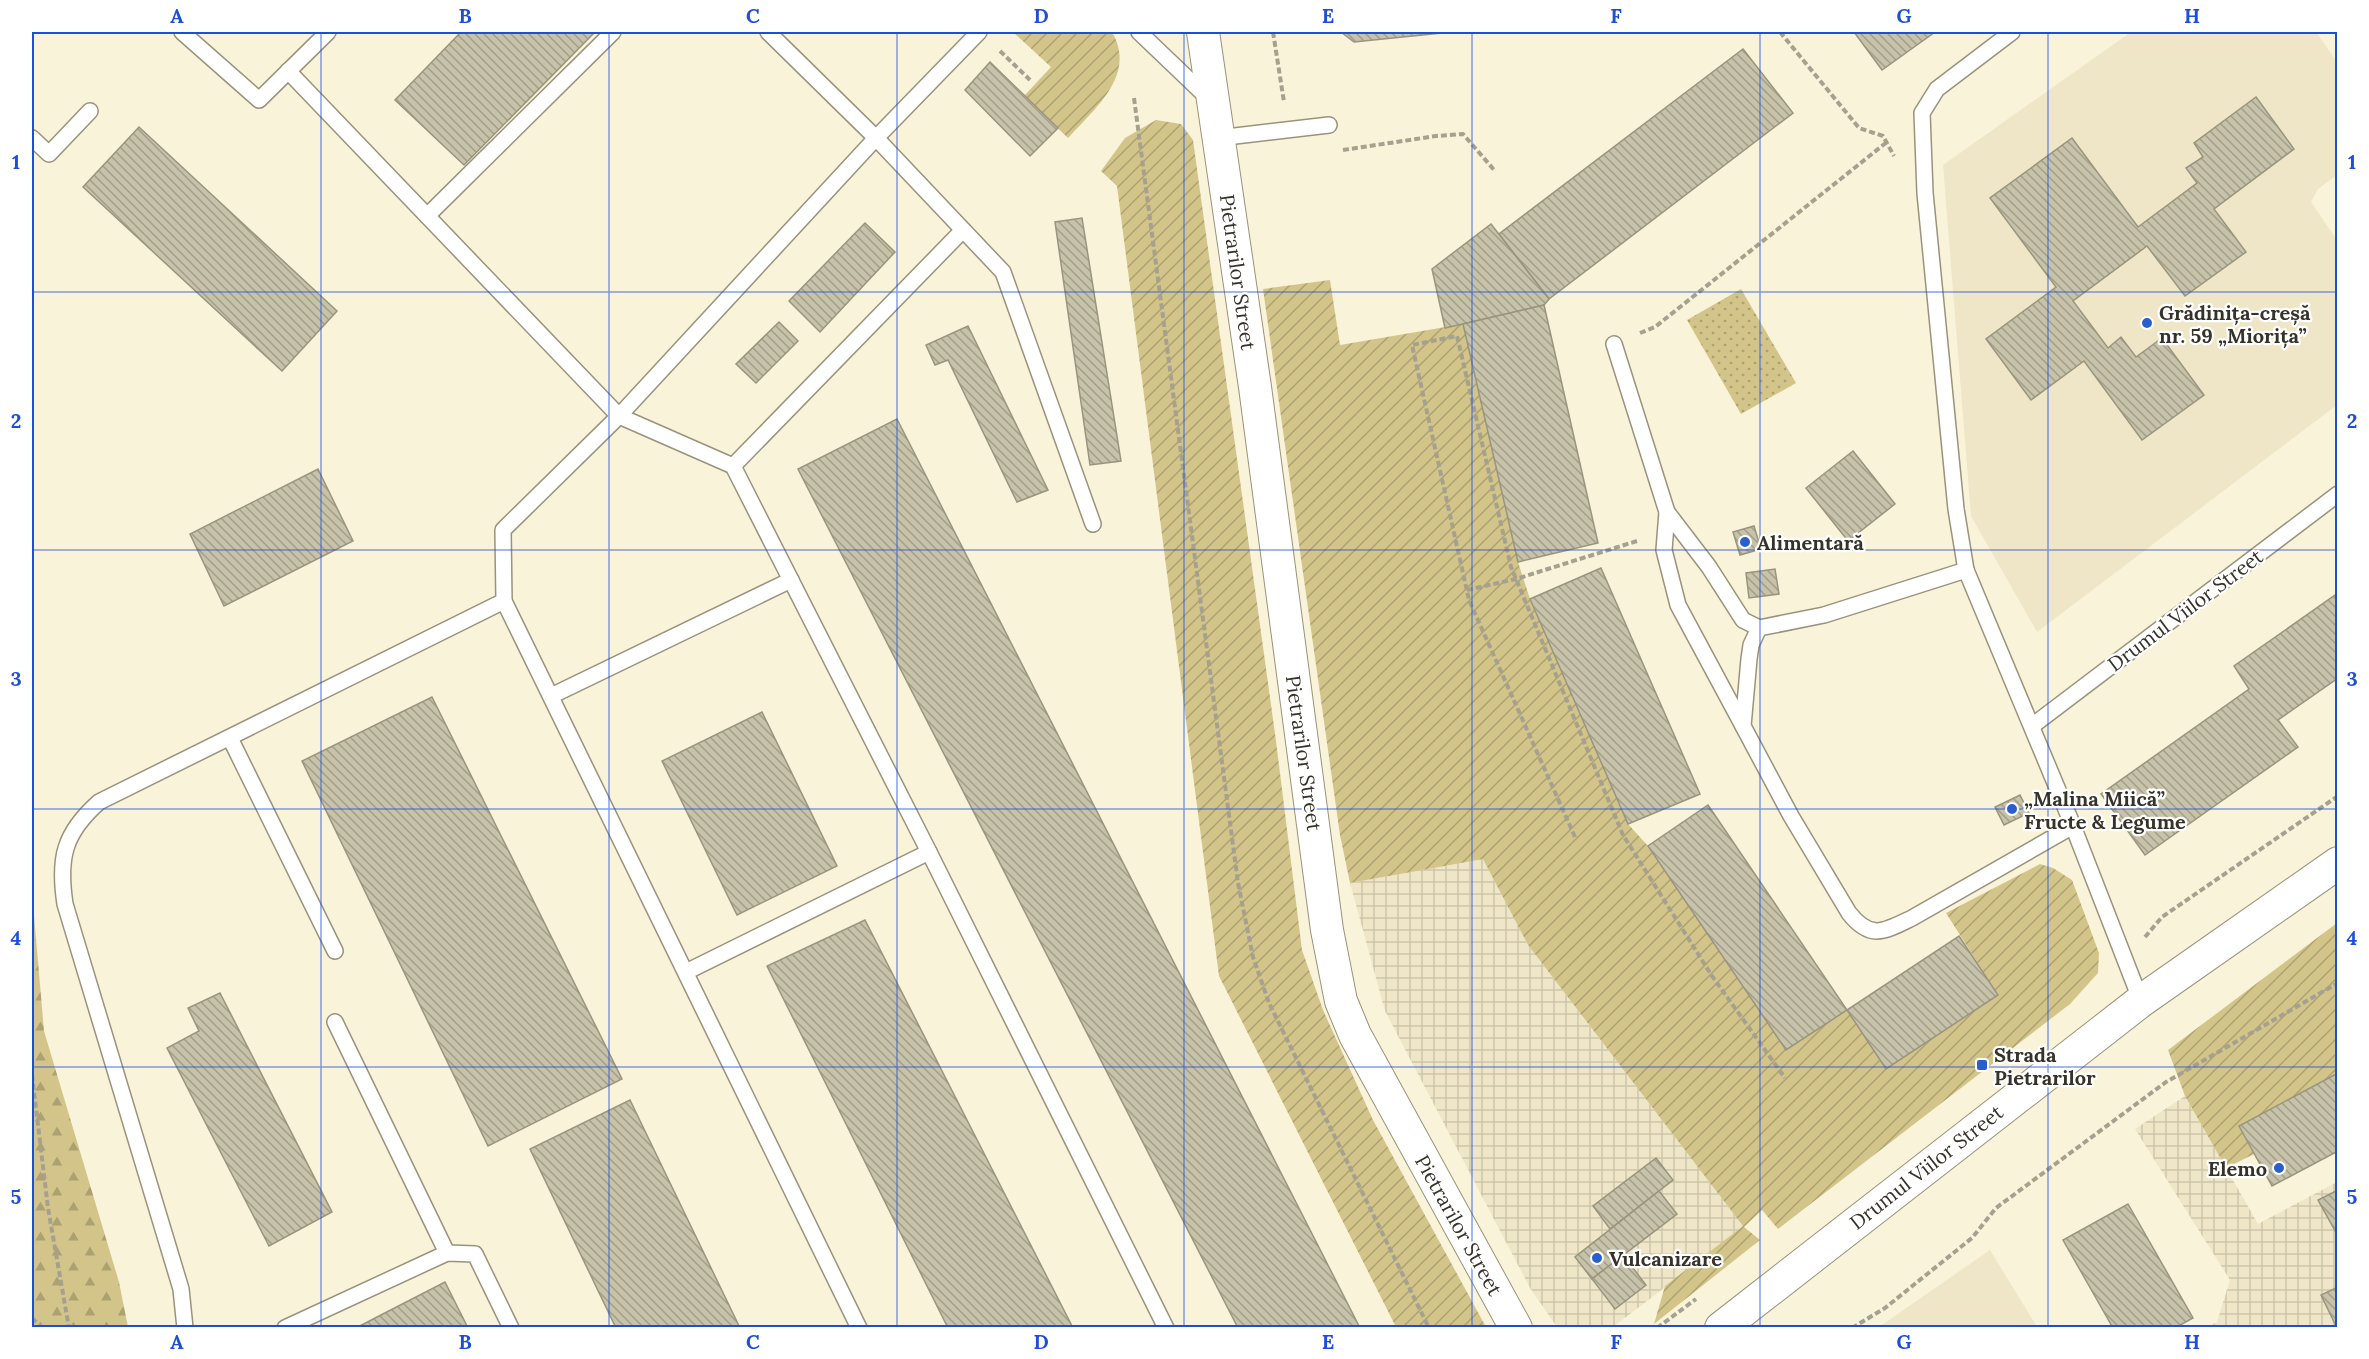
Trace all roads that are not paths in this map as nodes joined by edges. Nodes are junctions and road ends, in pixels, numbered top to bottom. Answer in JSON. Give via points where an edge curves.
{"nodes":[{"id":1,"x":182,"y":32,"type":"edge"},
{"id":2,"x":328,"y":32,"type":"edge"},
{"id":3,"x":614,"y":32,"type":"edge"},
{"id":4,"x":768,"y":32,"type":"edge"},
{"id":5,"x":979,"y":32,"type":"edge"},
{"id":6,"x":1139,"y":32,"type":"edge"},
{"id":7,"x":1203,"y":32,"type":"edge"},
{"id":8,"x":2012,"y":32,"type":"edge"},
{"id":9,"x":288,"y":71,"type":"junction"},
{"id":10,"x":1213,"y":103,"type":"junction"},
{"id":11,"x":90,"y":111,"type":"dead end"},
{"id":12,"x":1323,"y":126,"type":"road end"},
{"id":13,"x":32,"y":138,"type":"edge"},
{"id":14,"x":876,"y":138,"type":"junction"},
{"id":15,"x":1218,"y":138,"type":"junction"},
{"id":16,"x":427,"y":216,"type":"junction"},
{"id":17,"x":963,"y":230,"type":"junction"},
{"id":18,"x":1614,"y":344,"type":"road end"},
{"id":19,"x":619,"y":416,"type":"junction"},
{"id":20,"x":733,"y":466,"type":"junction"},
{"id":21,"x":2337,"y":494,"type":"edge"},
{"id":22,"x":1667,"y":512,"type":"junction"},
{"id":23,"x":1093,"y":524,"type":"dead end"},
{"id":24,"x":1966,"y":570,"type":"junction"},
{"id":25,"x":791,"y":580,"type":"junction"},
{"id":26,"x":504,"y":601,"type":"junction"},
{"id":27,"x":1759,"y":628,"type":"junction"},
{"id":28,"x":551,"y":696,"type":"junction"},
{"id":29,"x":1743,"y":726,"type":"junction"},
{"id":30,"x":2032,"y":726,"type":"junction"},
{"id":31,"x":230,"y":738,"type":"junction"},
{"id":32,"x":2073,"y":826,"type":"junction"},
{"id":33,"x":929,"y":852,"type":"junction"},
{"id":34,"x":2337,"y":863,"type":"edge"},
{"id":35,"x":335,"y":951,"type":"dead end"},
{"id":36,"x":686,"y":972,"type":"junction"},
{"id":37,"x":2141,"y":1000,"type":"junction"},
{"id":38,"x":335,"y":1022,"type":"dead end"},
{"id":39,"x":447,"y":1253,"type":"junction"},
{"id":40,"x":185,"y":1328,"type":"edge"},
{"id":41,"x":285,"y":1328,"type":"edge"},
{"id":42,"x":511,"y":1328,"type":"edge"},
{"id":43,"x":859,"y":1328,"type":"edge"},
{"id":44,"x":1166,"y":1328,"type":"edge"},
{"id":45,"x":1516,"y":1328,"type":"edge"},
{"id":46,"x":1721,"y":1328,"type":"edge"}],
"edges":[{"from":1,"to":9,"type":"lane","via":[[259,100]]},
{"from":2,"to":9,"type":"lane"},
{"from":3,"to":16,"type":"lane"},
{"from":4,"to":14,"type":"lane"},
{"from":5,"to":14,"type":"lane"},
{"from":6,"to":10,"type":"lane"},
{"from":7,"to":10,"type":"street","name":"Pietrarilor Street"},
{"from":8,"to":24,"type":"lane","via":[[1937,89],[1922,113],[1925,193],[1956,509]]},
{"from":9,"to":16,"type":"lane"},
{"from":10,"to":15,"type":"street","name":"Pietrarilor Street"},
{"from":11,"to":13,"type":"lane","via":[[49,154]]},
{"from":12,"to":15,"type":"lane"},
{"from":14,"to":17,"type":"lane"},
{"from":14,"to":19,"type":"lane"},
{"from":15,"to":45,"type":"street","name":"Pietrarilor Street","via":[[1327,930],[1341,1001],[1354,1035]]},
{"from":16,"to":19,"type":"lane"},
{"from":17,"to":20,"type":"lane"},
{"from":17,"to":23,"type":"lane","via":[[1003,272]]},
{"from":18,"to":22,"type":"lane"},
{"from":19,"to":20,"type":"lane"},
{"from":19,"to":26,"type":"lane","via":[[503,530]]},
{"from":20,"to":25,"type":"lane"},
{"from":21,"to":30,"type":"lane","name":"Drumul Viilor Street"},
{"from":22,"to":27,"type":"lane","via":[[1743,620]]},
{"from":22,"to":29,"type":"lane","via":[[1664,550],[1678,605]]},
{"from":24,"to":27,"type":"lane","via":[[1824,615]]},
{"from":24,"to":30,"type":"lane"},
{"from":25,"to":28,"type":"lane"},
{"from":25,"to":33,"type":"lane"},
{"from":26,"to":28,"type":"lane"},
{"from":26,"to":31,"type":"lane"},
{"from":27,"to":29,"type":"lane","via":[[1751,645]]},
{"from":28,"to":36,"type":"lane"},
{"from":29,"to":32,"type":"lane","via":[[1849,913],[1860,927],[1872,932],[1912,918]]},
{"from":30,"to":32,"type":"lane"},
{"from":31,"to":35,"type":"lane"},
{"from":31,"to":40,"type":"lane","via":[[99,802],[80,818],[69,837],[62,882],[65,904],[181,1289]]},
{"from":32,"to":37,"type":"lane"},
{"from":33,"to":36,"type":"lane"},
{"from":33,"to":44,"type":"lane"},
{"from":34,"to":37,"type":"street","name":"Drumul Viilor Street"},
{"from":36,"to":43,"type":"lane"},
{"from":37,"to":46,"type":"street","name":"Drumul Viilor Street"},
{"from":38,"to":39,"type":"lane"},
{"from":39,"to":41,"type":"lane"},
{"from":39,"to":42,"type":"lane","via":[[475,1254]]}]}
